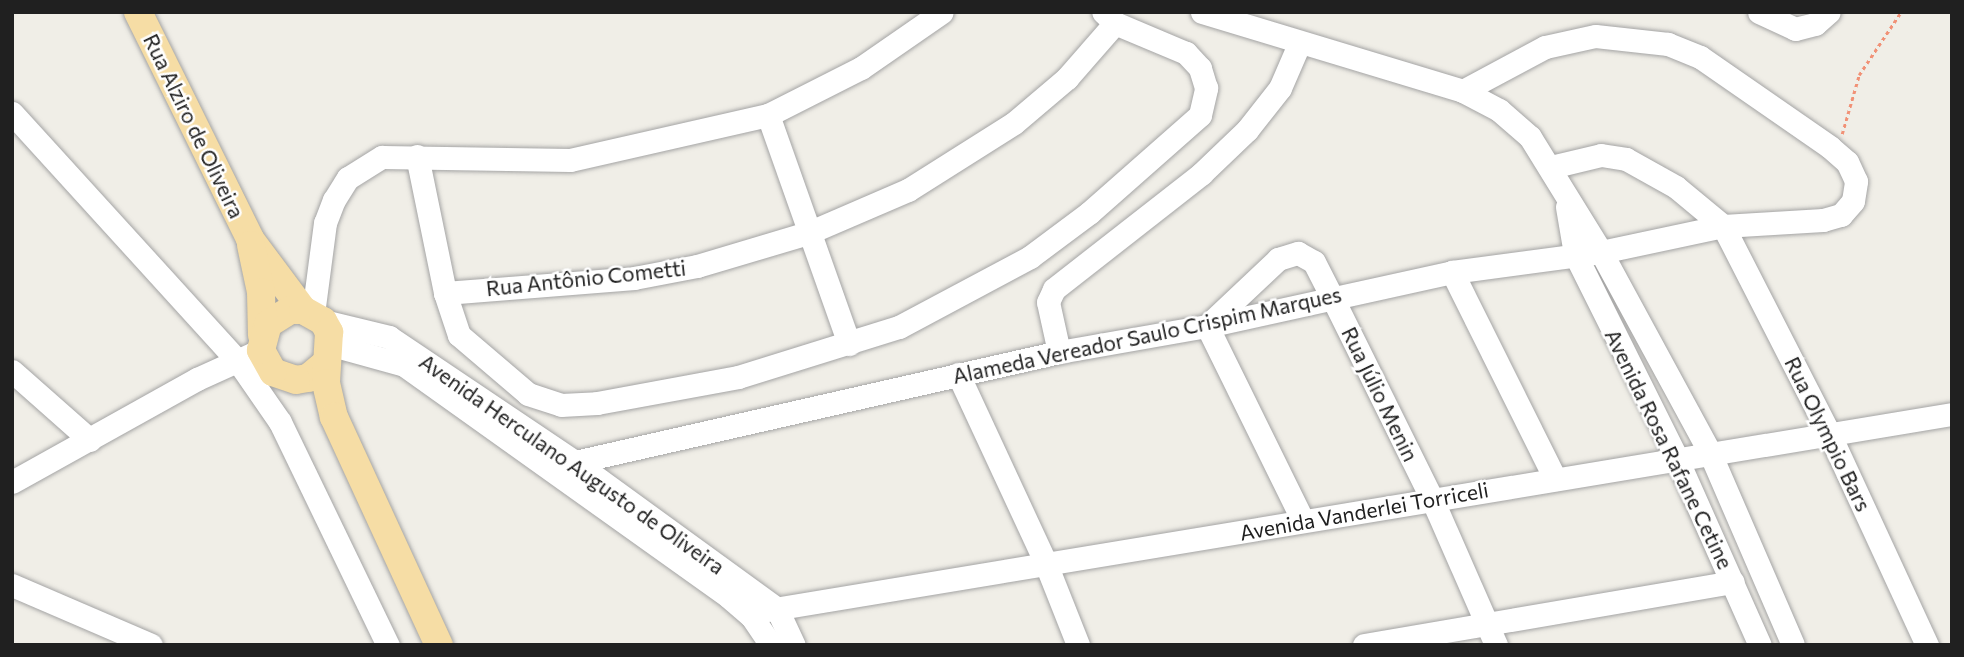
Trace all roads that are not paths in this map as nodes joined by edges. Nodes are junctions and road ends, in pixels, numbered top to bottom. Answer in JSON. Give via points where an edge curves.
{"nodes":[{"id":1,"x":138,"y":12,"type":"edge"},
{"id":2,"x":942,"y":12,"type":"edge"},
{"id":3,"x":1202,"y":12,"type":"edge"},
{"id":4,"x":1759,"y":12,"type":"edge"},
{"id":5,"x":1829,"y":12,"type":"edge"},
{"id":6,"x":1109,"y":18,"type":"edge"},
{"id":7,"x":1299,"y":44,"type":"junction"},
{"id":8,"x":1463,"y":91,"type":"junction"},
{"id":9,"x":12,"y":113,"type":"edge"},
{"id":10,"x":768,"y":115,"type":"junction"},
{"id":11,"x":417,"y":156,"type":"junction"},
{"id":12,"x":1551,"y":167,"type":"junction"},
{"id":13,"x":1566,"y":198,"type":"junction"},
{"id":14,"x":1723,"y":226,"type":"junction"},
{"id":15,"x":807,"y":233,"type":"junction"},
{"id":16,"x":250,"y":239,"type":"junction"},
{"id":17,"x":1601,"y":252,"type":"junction"},
{"id":18,"x":1575,"y":254,"type":"junction"},
{"id":19,"x":1452,"y":272,"type":"junction"},
{"id":20,"x":445,"y":293,"type":"junction"},
{"id":21,"x":1332,"y":297,"type":"junction"},
{"id":22,"x":1208,"y":326,"type":"junction"},
{"id":23,"x":319,"y":331,"type":"junction"},
{"id":24,"x":849,"y":344,"type":"junction"},
{"id":25,"x":253,"y":348,"type":"junction"},
{"id":26,"x":1059,"y":352,"type":"junction"},
{"id":27,"x":12,"y":371,"type":"edge"},
{"id":28,"x":958,"y":374,"type":"junction"},
{"id":29,"x":284,"y":378,"type":"junction"},
{"id":30,"x":1952,"y":414,"type":"edge"},
{"id":31,"x":334,"y":417,"type":"junction"},
{"id":32,"x":1829,"y":433,"type":"junction"},
{"id":33,"x":90,"y":440,"type":"junction"},
{"id":34,"x":1710,"y":453,"type":"junction"},
{"id":35,"x":1678,"y":459,"type":"junction"},
{"id":36,"x":575,"y":462,"type":"junction"},
{"id":37,"x":1555,"y":479,"type":"junction"},
{"id":38,"x":12,"y":482,"type":"edge"},
{"id":39,"x":1432,"y":499,"type":"junction"},
{"id":40,"x":1303,"y":521,"type":"junction"},
{"id":41,"x":1046,"y":564,"type":"junction"},
{"id":42,"x":1733,"y":583,"type":"junction"},
{"id":43,"x":12,"y":585,"type":"edge"},
{"id":44,"x":777,"y":609,"type":"junction"},
{"id":45,"x":752,"y":617,"type":"junction"},
{"id":46,"x":1487,"y":624,"type":"junction"},
{"id":47,"x":151,"y":645,"type":"edge"},
{"id":48,"x":388,"y":645,"type":"edge"},
{"id":49,"x":439,"y":645,"type":"edge"},
{"id":50,"x":771,"y":645,"type":"edge"},
{"id":51,"x":794,"y":645,"type":"edge"},
{"id":52,"x":1078,"y":645,"type":"edge"},
{"id":53,"x":1364,"y":645,"type":"edge"},
{"id":54,"x":1496,"y":645,"type":"edge"},
{"id":55,"x":1759,"y":645,"type":"edge"},
{"id":56,"x":1793,"y":645,"type":"edge"},
{"id":57,"x":1927,"y":645,"type":"edge"}],
"edges":[{"from":1,"to":16,"type":"main road","name":"Rua Alziro de Oliveira"},
{"from":2,"to":10,"type":"street","via":[[861,68]]},
{"from":3,"to":7,"type":"street"},
{"from":4,"to":5,"type":"street","via":[[1795,29],[1815,24]]},
{"from":6,"to":15,"type":"street","name":"Rua Antônio Cometti","via":[[1066,78],[1014,123],[908,190]]},
{"from":6,"to":24,"type":"street","via":[[1186,53],[1206,88],[1200,115],[1089,213],[1030,257],[899,327]]},
{"from":7,"to":8,"type":"street"},
{"from":7,"to":26,"type":"street","via":[[1280,88],[1237,139],[1201,174],[1054,289],[1048,302]]},
{"from":8,"to":12,"type":"street","via":[[1517,124]]},
{"from":8,"to":14,"type":"street","name":"Alameda Vereador Saulo Crispim Marques","via":[[1545,47],[1595,36],[1668,44],[1700,57],[1746,86],[1838,154],[1856,181],[1853,201],[1841,215]]},
{"from":9,"to":25,"type":"street"},
{"from":10,"to":11,"type":"street","via":[[570,160]]},
{"from":10,"to":15,"type":"street"},
{"from":11,"to":20,"type":"street"},
{"from":11,"to":23,"type":"street","via":[[382,157],[365,166],[348,178],[334,200],[325,223]]},
{"from":12,"to":13,"type":"street"},
{"from":12,"to":14,"type":"street","via":[[1601,155],[1626,159],[1676,187]]},
{"from":13,"to":17,"type":"street","name":"Avenida Rosa Rafane Cetine"},
{"from":13,"to":18,"type":"street","name":"Avenida Rosa Rafane Cetine"},
{"from":14,"to":17,"type":"street","name":"Alameda Vereador Saulo Crispim Marques"},
{"from":14,"to":32,"type":"street","name":"Rua Olympio Bars"},
{"from":15,"to":20,"type":"street","name":"Rua Antônio Cometti","via":[[697,266],[634,278]]},
{"from":15,"to":24,"type":"street"},
{"from":16,"to":23,"type":"main road","name":"Rua Alziro de Oliveira"},
{"from":16,"to":25,"type":"main road","name":"Rua Alziro de Oliveira","via":[[261,292]]},
{"from":17,"to":18,"type":"street","name":"Alameda Vereador Saulo Crispim Marques"},
{"from":17,"to":34,"type":"street","name":"Avenida Rosa Rafane Cetine"},
{"from":18,"to":19,"type":"street","name":"Alameda Vereador Saulo Crispim Marques"},
{"from":18,"to":35,"type":"street","name":"Avenida Rosa Rafane Cetine"},
{"from":19,"to":21,"type":"street","name":"Alameda Vereador Saulo Crispim Marques"},
{"from":19,"to":37,"type":"street"},
{"from":20,"to":24,"type":"street","via":[[459,335],[473,350],[528,394],[561,405],[597,403],[738,377]]},
{"from":21,"to":22,"type":"street","name":"Alameda Vereador Saulo Crispim Marques"},
{"from":21,"to":22,"type":"street","name":"Rua Júlio Menin","via":[[1308,257],[1287,254]]},
{"from":21,"to":39,"type":"street","name":"Rua Júlio Menin"},
{"from":22,"to":26,"type":"street","name":"Alameda Vereador Saulo Crispim Marques"},
{"from":22,"to":40,"type":"street"},
{"from":23,"to":25,"type":"main road","via":[[277,315]]},
{"from":23,"to":29,"type":"main road","via":[[308,378]]},
{"from":23,"to":31,"type":"main road"},
{"from":23,"to":36,"type":"street","name":"Avenida Herculano Augusto de Oliveira","via":[[389,337]]},
{"from":23,"to":45,"type":"street","name":"Avenida Herculano Augusto de Oliveira","via":[[404,365]]},
{"from":25,"to":29,"type":"main road"},
{"from":25,"to":33,"type":"street"},
{"from":25,"to":48,"type":"street","via":[[280,422]]},
{"from":26,"to":28,"type":"street","name":"Alameda Vereador Saulo Crispim Marques"},
{"from":27,"to":33,"type":"street"},
{"from":28,"to":36,"type":"street","name":"Alameda Vereador Saulo Crispim Marques"},
{"from":28,"to":41,"type":"street"},
{"from":29,"to":31,"type":"main road"},
{"from":30,"to":32,"type":"street","name":"Avenida Vanderlei Torriceli"},
{"from":31,"to":49,"type":"main road"},
{"from":32,"to":34,"type":"street","name":"Avenida Vanderlei Torriceli"},
{"from":32,"to":57,"type":"street","name":"Rua Olympio Bars"},
{"from":33,"to":38,"type":"street"},
{"from":34,"to":35,"type":"street","name":"Avenida Vanderlei Torriceli"},
{"from":34,"to":56,"type":"street","name":"Avenida Rosa Rafane Cetine"},
{"from":35,"to":37,"type":"street","name":"Avenida Vanderlei Torriceli"},
{"from":35,"to":42,"type":"street","name":"Avenida Rosa Rafane Cetine"},
{"from":36,"to":44,"type":"street","name":"Avenida Herculano Augusto de Oliveira"},
{"from":37,"to":39,"type":"street","name":"Avenida Vanderlei Torriceli"},
{"from":39,"to":40,"type":"street","name":"Avenida Vanderlei Torriceli"},
{"from":39,"to":46,"type":"street","name":"Rua Júlio Menin"},
{"from":40,"to":41,"type":"street","name":"Avenida Vanderlei Torriceli"},
{"from":41,"to":44,"type":"street","name":"Avenida Vanderlei Torriceli"},
{"from":41,"to":52,"type":"street"},
{"from":42,"to":46,"type":"street"},
{"from":42,"to":55,"type":"street","name":"Avenida Rosa Rafane Cetine"},
{"from":43,"to":47,"type":"street"},
{"from":44,"to":45,"type":"street","name":"Avenida Vanderlei Torriceli"},
{"from":44,"to":51,"type":"street","name":"Avenida Herculano Augusto de Oliveira"},
{"from":45,"to":50,"type":"street","name":"Avenida Herculano Augusto de Oliveira"},
{"from":46,"to":53,"type":"street"},
{"from":46,"to":54,"type":"street","name":"Rua Júlio Menin"}]}
